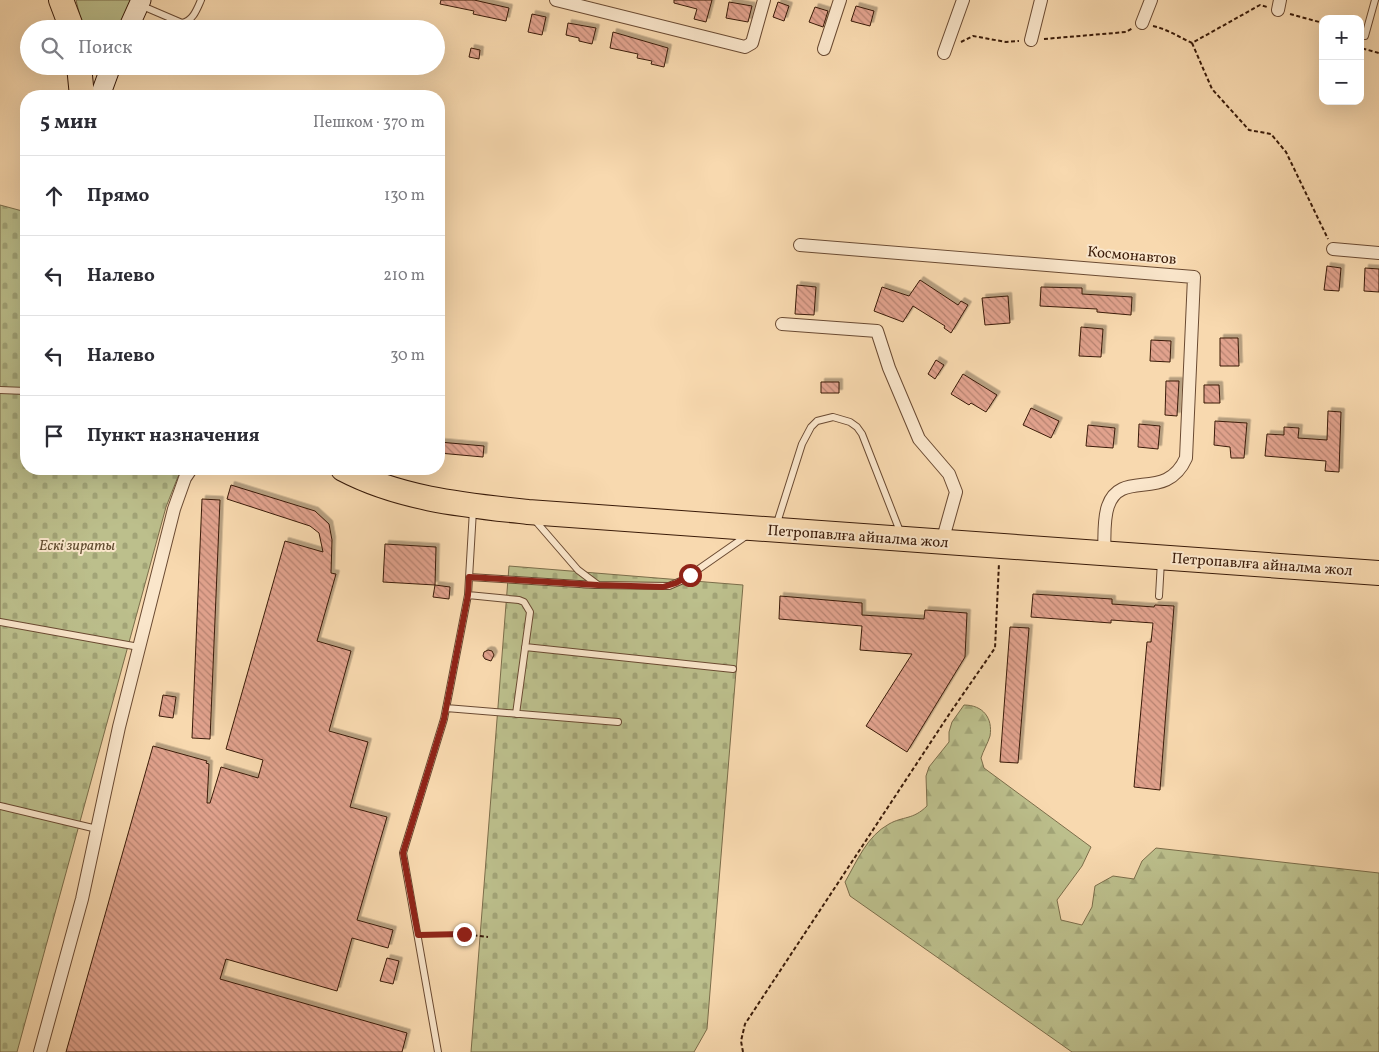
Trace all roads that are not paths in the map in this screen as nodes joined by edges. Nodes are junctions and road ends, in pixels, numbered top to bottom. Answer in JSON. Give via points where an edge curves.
{"nodes":[{"id":1,"x":61,"y":0,"type":"edge"},
{"id":2,"x":201,"y":0,"type":"edge"},
{"id":3,"x":556,"y":0,"type":"edge"},
{"id":4,"x":764,"y":0,"type":"edge"},
{"id":5,"x":840,"y":0,"type":"edge"},
{"id":6,"x":963,"y":0,"type":"edge"},
{"id":7,"x":1041,"y":0,"type":"edge"},
{"id":8,"x":1151,"y":0,"type":"edge"},
{"id":9,"x":1376,"y":0,"type":"edge"},
{"id":10,"x":140,"y":2,"type":"edge"},
{"id":11,"x":69,"y":20,"type":"edge"},
{"id":12,"x":132,"y":20,"type":"edge"},
{"id":13,"x":174,"y":20,"type":"edge"},
{"id":14,"x":190,"y":20,"type":"edge"},
{"id":15,"x":1142,"y":23,"type":"road end"},
{"id":16,"x":1365,"y":36,"type":"dead end"},
{"id":17,"x":1031,"y":40,"type":"road end"},
{"id":18,"x":824,"y":49,"type":"dead end"},
{"id":19,"x":944,"y":53,"type":"road end"},
{"id":20,"x":80,"y":75,"type":"edge"},
{"id":21,"x":108,"y":75,"type":"edge"},
{"id":22,"x":81,"y":90,"type":"edge"},
{"id":23,"x":102,"y":90,"type":"edge"},
{"id":24,"x":800,"y":245,"type":"dead end"},
{"id":25,"x":1333,"y":249,"type":"road end"},
{"id":26,"x":1379,"y":253,"type":"edge"},
{"id":27,"x":782,"y":324,"type":"dead end"},
{"id":28,"x":0,"y":390,"type":"edge"},
{"id":29,"x":20,"y":391,"type":"edge"},
{"id":30,"x":187,"y":475,"type":"edge"},
{"id":31,"x":357,"y":475,"type":"edge"},
{"id":32,"x":474,"y":506,"type":"junction"},
{"id":33,"x":528,"y":512,"type":"junction"},
{"id":34,"x":766,"y":530,"type":"junction"},
{"id":35,"x":903,"y":540,"type":"junction"},
{"id":36,"x":942,"y":542,"type":"junction"},
{"id":37,"x":1104,"y":553,"type":"junction"},
{"id":38,"x":1161,"y":557,"type":"junction"},
{"id":39,"x":1379,"y":573,"type":"edge"},
{"id":40,"x":469,"y":577,"type":"junction"},
{"id":41,"x":598,"y":585,"type":"junction"},
{"id":42,"x":468,"y":595,"type":"junction"},
{"id":43,"x":1159,"y":596,"type":"dead end"},
{"id":44,"x":0,"y":622,"type":"edge"},
{"id":45,"x":139,"y":647,"type":"junction"},
{"id":46,"x":525,"y":647,"type":"junction"},
{"id":47,"x":733,"y":669,"type":"dead end"},
{"id":48,"x":446,"y":708,"type":"junction"},
{"id":49,"x":516,"y":714,"type":"junction"},
{"id":50,"x":618,"y":722,"type":"dead end"},
{"id":51,"x":0,"y":806,"type":"edge"},
{"id":52,"x":97,"y":829,"type":"junction"},
{"id":53,"x":40,"y":1052,"type":"edge"},
{"id":54,"x":438,"y":1052,"type":"edge"}],
"edges":[{"from":1,"to":11,"type":"highway"},
{"from":2,"to":14,"type":"lane"},
{"from":3,"to":4,"type":"street","via":[[741,47],[749,46],[754,39]]},
{"from":5,"to":18,"type":"street"},
{"from":6,"to":19,"type":"street"},
{"from":7,"to":17,"type":"street"},
{"from":8,"to":15,"type":"street"},
{"from":9,"to":16,"type":"lane"},
{"from":10,"to":12,"type":"main road"},
{"from":10,"to":13,"type":"lane"},
{"from":20,"to":22,"type":"highway"},
{"from":21,"to":23,"type":"main road"},
{"from":24,"to":37,"type":"street","name":"Космонавтов","via":[[1194,276],[1186,458],[1177,473],[1162,482],[1122,488],[1115,493],[1106,513]]},
{"from":25,"to":26,"type":"street"},
{"from":27,"to":36,"type":"street","via":[[877,331],[889,368],[920,439],[949,474],[956,492]]},
{"from":28,"to":29,"type":"lane"},
{"from":30,"to":45,"type":"street","via":[[174,509]]},
{"from":31,"to":32,"type":"highway","name":"Петропавлға айналма жол","via":[[388,488]]},
{"from":32,"to":33,"type":"highway","name":"Петропавлға айналма жол"},
{"from":32,"to":40,"type":"lane"},
{"from":33,"to":34,"type":"highway","name":"Петропавлға айналма жол"},
{"from":33,"to":41,"type":"lane","via":[[578,570]]},
{"from":34,"to":35,"type":"highway","name":"Петропавлға айналма жол"},
{"from":34,"to":35,"type":"lane","via":[[806,435],[817,421],[833,417],[850,422],[862,434]]},
{"from":34,"to":41,"type":"lane","via":[[669,586]]},
{"from":35,"to":36,"type":"highway","name":"Петропавлға айналма жол"},
{"from":36,"to":37,"type":"highway","name":"Петропавлға айналма жол"},
{"from":37,"to":38,"type":"highway","name":"Петропавлға айналма жол"},
{"from":38,"to":39,"type":"highway","name":"Петропавлға айналма жол"},
{"from":38,"to":43,"type":"lane"},
{"from":40,"to":41,"type":"lane"},
{"from":40,"to":42,"type":"lane"},
{"from":42,"to":46,"type":"lane","via":[[524,602],[530,612]]},
{"from":42,"to":48,"type":"lane"},
{"from":44,"to":45,"type":"lane"},
{"from":45,"to":52,"type":"street"},
{"from":46,"to":47,"type":"lane"},
{"from":46,"to":49,"type":"lane"},
{"from":48,"to":49,"type":"lane"},
{"from":48,"to":54,"type":"lane","via":[[403,853]]},
{"from":49,"to":50,"type":"lane"},
{"from":51,"to":52,"type":"lane"},
{"from":52,"to":53,"type":"street","via":[[82,899]]}]}
